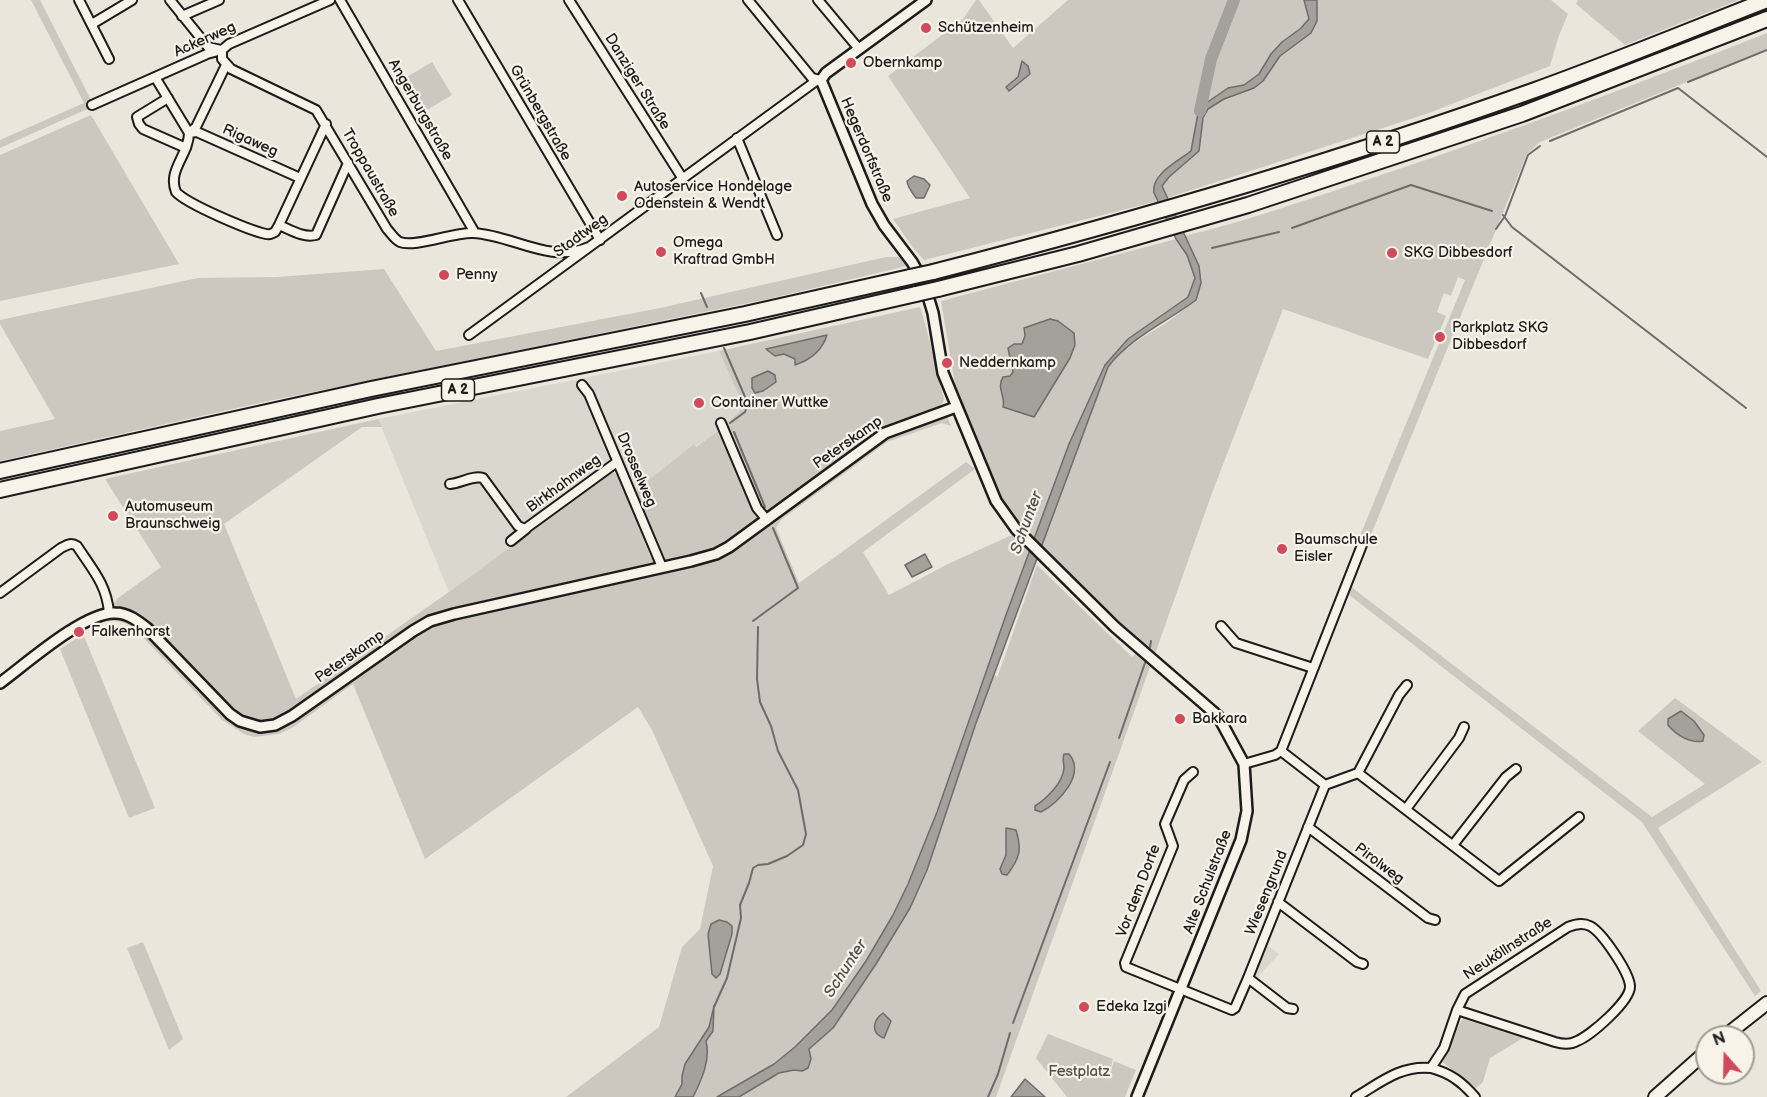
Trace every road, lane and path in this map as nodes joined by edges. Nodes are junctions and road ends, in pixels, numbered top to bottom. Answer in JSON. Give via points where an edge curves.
{"nodes":[{"id":1,"x":79,"y":0,"type":"edge"},
{"id":2,"x":132,"y":0,"type":"edge"},
{"id":3,"x":170,"y":0,"type":"edge"},
{"id":4,"x":219,"y":0,"type":"edge"},
{"id":5,"x":330,"y":0,"type":"edge"},
{"id":6,"x":340,"y":0,"type":"edge"},
{"id":7,"x":458,"y":0,"type":"edge"},
{"id":8,"x":569,"y":0,"type":"edge"},
{"id":9,"x":747,"y":0,"type":"edge"},
{"id":10,"x":818,"y":0,"type":"edge"},
{"id":11,"x":926,"y":0,"type":"edge"},
{"id":12,"x":1767,"y":0,"type":"edge"},
{"id":13,"x":182,"y":16,"type":"junction"},
{"id":14,"x":1767,"y":19,"type":"edge"},
{"id":15,"x":92,"y":24,"type":"junction"},
{"id":16,"x":859,"y":49,"type":"junction"},
{"id":17,"x":222,"y":50,"type":"junction"},
{"id":18,"x":109,"y":59,"type":"dead end"},
{"id":19,"x":226,"y":65,"type":"junction"},
{"id":20,"x":155,"y":77,"type":"junction"},
{"id":21,"x":821,"y":80,"type":"junction"},
{"id":22,"x":168,"y":98,"type":"junction"},
{"id":23,"x":92,"y":105,"type":"dead end"},
{"id":24,"x":326,"y":124,"type":"junction"},
{"id":25,"x":189,"y":133,"type":"junction"},
{"id":26,"x":737,"y":138,"type":"junction"},
{"id":27,"x":186,"y":148,"type":"junction"},
{"id":28,"x":348,"y":163,"type":"junction"},
{"id":29,"x":300,"y":178,"type":"junction"},
{"id":30,"x":682,"y":178,"type":"junction"},
{"id":31,"x":279,"y":225,"type":"junction"},
{"id":32,"x":476,"y":233,"type":"junction"},
{"id":33,"x":777,"y":235,"type":"dead end"},
{"id":34,"x":600,"y":240,"type":"junction"},
{"id":35,"x":590,"y":247,"type":"junction"},
{"id":36,"x":469,"y":335,"type":"dead end"},
{"id":37,"x":582,"y":385,"type":"dead end"},
{"id":38,"x":956,"y":407,"type":"junction"},
{"id":39,"x":721,"y":423,"type":"dead end"},
{"id":40,"x":617,"y":462,"type":"junction"},
{"id":41,"x":0,"y":471,"type":"edge"},
{"id":42,"x":450,"y":484,"type":"dead end"},
{"id":43,"x":0,"y":489,"type":"edge"},
{"id":44,"x":767,"y":520,"type":"junction"},
{"id":45,"x":528,"y":528,"type":"junction"},
{"id":46,"x":511,"y":541,"type":"dead end"},
{"id":47,"x":1362,"y":545,"type":"dead end"},
{"id":48,"x":662,"y":567,"type":"junction"},
{"id":49,"x":1053,"y":567,"type":"joint"},
{"id":50,"x":0,"y":593,"type":"edge"},
{"id":51,"x":109,"y":613,"type":"junction"},
{"id":52,"x":1221,"y":626,"type":"dead end"},
{"id":53,"x":1313,"y":668,"type":"junction"},
{"id":54,"x":0,"y":683,"type":"edge"},
{"id":55,"x":1407,"y":685,"type":"dead end"},
{"id":56,"x":1464,"y":727,"type":"dead end"},
{"id":57,"x":1281,"y":751,"type":"junction"},
{"id":58,"x":1244,"y":764,"type":"junction"},
{"id":59,"x":1516,"y":769,"type":"dead end"},
{"id":60,"x":1193,"y":772,"type":"dead end"},
{"id":61,"x":1359,"y":773,"type":"junction"},
{"id":62,"x":1325,"y":785,"type":"junction"},
{"id":63,"x":1406,"y":809,"type":"junction"},
{"id":64,"x":1579,"y":817,"type":"dead end"},
{"id":65,"x":1308,"y":827,"type":"junction"},
{"id":66,"x":1453,"y":845,"type":"junction"},
{"id":67,"x":1278,"y":902,"type":"junction"},
{"id":68,"x":1435,"y":920,"type":"dead end"},
{"id":69,"x":1363,"y":964,"type":"dead end"},
{"id":70,"x":1248,"y":978,"type":"junction"},
{"id":71,"x":1181,"y":991,"type":"junction"},
{"id":72,"x":1767,"y":1003,"type":"edge"},
{"id":73,"x":1293,"y":1009,"type":"dead end"},
{"id":74,"x":1457,"y":1010,"type":"junction"},
{"id":75,"x":1739,"y":1025,"type":"edge"},
{"id":76,"x":1695,"y":1062,"type":"edge"},
{"id":77,"x":1431,"y":1068,"type":"junction"},
{"id":78,"x":1370,"y":1088,"type":"junction"},
{"id":79,"x":1137,"y":1097,"type":"edge"},
{"id":80,"x":1356,"y":1097,"type":"edge"},
{"id":81,"x":1375,"y":1097,"type":"edge"},
{"id":82,"x":1475,"y":1097,"type":"edge"},
{"id":83,"x":1655,"y":1097,"type":"edge"}],
"edges":[{"from":1,"to":15,"type":"street"},
{"from":2,"to":15,"type":"street"},
{"from":3,"to":13,"type":"street"},
{"from":4,"to":13,"type":"street"},
{"from":5,"to":17,"type":"street","name":"Ackerweg"},
{"from":6,"to":32,"type":"street","name":"Angerburgstraße"},
{"from":7,"to":34,"type":"street","name":"Grünbergstraße"},
{"from":8,"to":30,"type":"street","name":"Danziger Straße"},
{"from":9,"to":21,"type":"street","via":[[812,78]]},
{"from":10,"to":16,"type":"street"},
{"from":11,"to":16,"type":"street"},
{"from":12,"to":41,"type":"highway","number":"A 2","bridge":true,"via":[[1580,73],[1395,138],[1070,237],[745,314],[371,389]]},
{"from":13,"to":17,"type":"street","via":[[208,46]]},
{"from":14,"to":43,"type":"highway","number":"A 2","bridge":true,"via":[[1522,114],[1248,205],[1077,254],[750,332],[378,406]]},
{"from":15,"to":18,"type":"street"},
{"from":16,"to":21,"type":"street"},
{"from":17,"to":19,"type":"street"},
{"from":17,"to":20,"type":"street","name":"Ackerweg"},
{"from":19,"to":24,"type":"street","name":"Troppaustraße","via":[[312,107]]},
{"from":19,"to":25,"type":"street","via":[[196,128]]},
{"from":20,"to":22,"type":"street"},
{"from":20,"to":23,"type":"street","name":"Ackerweg"},
{"from":21,"to":26,"type":"street","name":"Stadtweg"},
{"from":21,"to":38,"type":"street","name":"Hegerdorfstraße","via":[[875,211],[924,283],[943,373]]},
{"from":22,"to":25,"type":"street"},
{"from":22,"to":27,"type":"street","via":[[143,112],[137,120],[143,129]]},
{"from":24,"to":28,"type":"street","name":"Troppaustraße"},
{"from":24,"to":29,"type":"street"},
{"from":25,"to":27,"type":"street"},
{"from":25,"to":29,"type":"street","name":"Rigaweg","via":[[196,132]]},
{"from":26,"to":30,"type":"street","name":"Stadtweg"},
{"from":26,"to":33,"type":"street"},
{"from":27,"to":31,"type":"street","via":[[173,181],[182,198],[266,234]]},
{"from":28,"to":31,"type":"street","via":[[316,235],[298,234]]},
{"from":28,"to":32,"type":"street","name":"Troppaustraße","via":[[387,229],[399,241]]},
{"from":29,"to":31,"type":"street"},
{"from":30,"to":34,"type":"street","name":"Stadtweg"},
{"from":32,"to":35,"type":"street","name":"Troppaustraße","via":[[556,253]]},
{"from":34,"to":35,"type":"street","name":"Stadtweg"},
{"from":35,"to":36,"type":"street","name":"Stadtweg"},
{"from":37,"to":40,"type":"street","name":"Drosselweg"},
{"from":38,"to":44,"type":"street","name":"Peterskamp","via":[[885,433]]},
{"from":38,"to":49,"type":"street","name":"Hegerdorfstraße","via":[[996,501]]},
{"from":39,"to":44,"type":"street","via":[[757,508]]},
{"from":40,"to":45,"type":"street","name":"Birkhahnweg"},
{"from":40,"to":48,"type":"street","name":"Drosselweg"},
{"from":42,"to":45,"type":"street","name":"Birkhahnweg","via":[[483,478],[520,528]]},
{"from":44,"to":48,"type":"street","name":"Peterskamp","via":[[723,551]]},
{"from":45,"to":46,"type":"street","name":"Birkhahnweg"},
{"from":47,"to":53,"type":"street"},
{"from":48,"to":51,"type":"street","name":"Peterskamp","via":[[430,621],[292,716],[260,727],[230,714],[141,623],[126,615]]},
{"from":49,"to":58,"type":"street","name":"Alte Schulstraße","via":[[1142,652],[1218,716]]},
{"from":50,"to":51,"type":"street","via":[[61,549],[74,544],[104,588]]},
{"from":51,"to":54,"type":"street","via":[[84,621]]},
{"from":52,"to":53,"type":"street","via":[[1236,643]]},
{"from":53,"to":57,"type":"street"},
{"from":55,"to":61,"type":"street"},
{"from":56,"to":63,"type":"street"},
{"from":57,"to":58,"type":"street"},
{"from":57,"to":62,"type":"street"},
{"from":58,"to":71,"type":"street","name":"Alte Schulstraße","via":[[1247,811],[1242,840]]},
{"from":59,"to":66,"type":"street"},
{"from":60,"to":71,"type":"street","name":"Vor dem Dorfe","via":[[1184,780],[1165,824],[1173,846],[1125,963],[1128,970]]},
{"from":61,"to":62,"type":"street"},
{"from":61,"to":63,"type":"street"},
{"from":62,"to":65,"type":"street","name":"Wiesengrund"},
{"from":63,"to":66,"type":"street"},
{"from":64,"to":66,"type":"street","via":[[1499,880]]},
{"from":65,"to":67,"type":"street","name":"Wiesengrund"},
{"from":65,"to":68,"type":"street","name":"Pirolweg"},
{"from":67,"to":69,"type":"street"},
{"from":67,"to":70,"type":"street","name":"Wiesengrund"},
{"from":70,"to":71,"type":"street","name":"Wiesengrund","via":[[1232,1010]]},
{"from":70,"to":73,"type":"street"},
{"from":71,"to":79,"type":"street","name":"Alte Schulstraße"},
{"from":72,"to":75,"type":"main road"},
{"from":74,"to":74,"type":"street","name":"Neuköllnstraße","via":[[1465,994],[1477,985],[1568,927],[1583,924],[1604,939],[1630,984],[1623,1002],[1575,1043],[1561,1043]]},
{"from":74,"to":77,"type":"street","name":"Neuköllnstraße","via":[[1444,1048]]},
{"from":76,"to":83,"type":"main road"},
{"from":77,"to":78,"type":"street","via":[[1399,1071]]},
{"from":77,"to":82,"type":"street","via":[[1449,1074]]},
{"from":78,"to":80,"type":"street"},
{"from":78,"to":81,"type":"street"}]}
